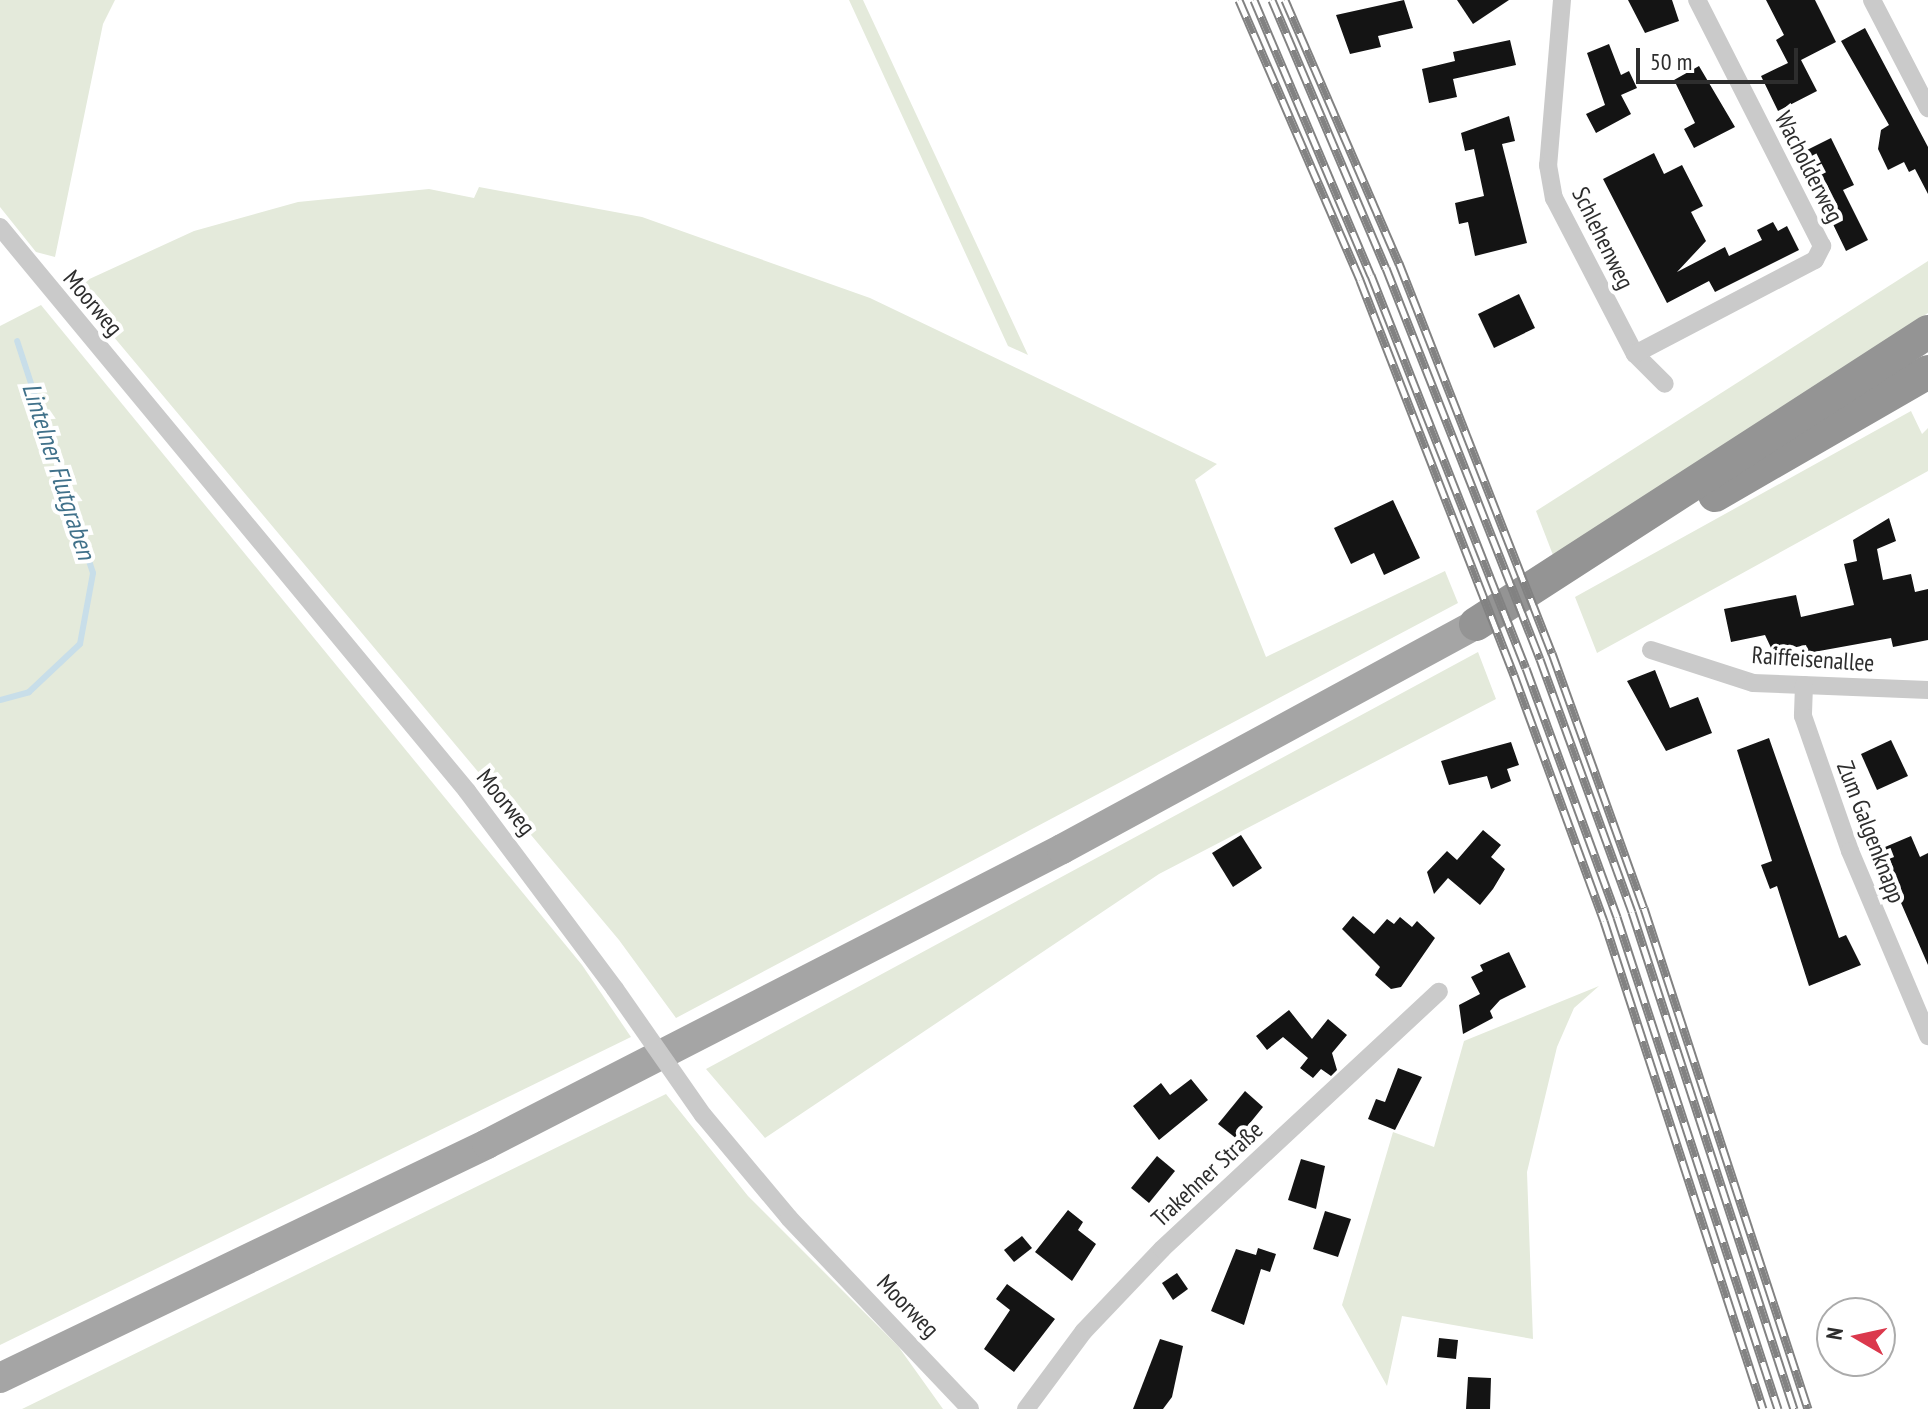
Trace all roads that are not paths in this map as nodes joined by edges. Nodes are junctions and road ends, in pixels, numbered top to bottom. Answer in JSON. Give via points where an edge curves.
{"nodes":[{"id":1,"x":1562,"y":0,"type":"edge"},
{"id":2,"x":1697,"y":0,"type":"edge"},
{"id":3,"x":1872,"y":0,"type":"edge"},
{"id":4,"x":1928,"y":108,"type":"edge"},
{"id":5,"x":0,"y":227,"type":"edge"},
{"id":6,"x":1928,"y":332,"type":"edge"},
{"id":7,"x":1635,"y":354,"type":"junction"},
{"id":8,"x":1928,"y":372,"type":"edge"},
{"id":9,"x":1665,"y":384,"type":"dead end"},
{"id":10,"x":1476,"y":624,"type":"junction"},
{"id":11,"x":1651,"y":650,"type":"dead end"},
{"id":12,"x":1804,"y":685,"type":"junction"},
{"id":13,"x":1928,"y":690,"type":"edge"},
{"id":14,"x":1439,"y":992,"type":"dead end"},
{"id":15,"x":1928,"y":1036,"type":"edge"},
{"id":16,"x":0,"y":1378,"type":"edge"},
{"id":17,"x":970,"y":1409,"type":"edge"},
{"id":18,"x":1026,"y":1409,"type":"edge"}],
"edges":[{"from":1,"to":7,"type":"street","name":"Schlehenweg","via":[[1548,165],[1554,198]]},
{"from":2,"to":7,"type":"street","name":"Wacholderweg","via":[[1822,246],[1815,260]]},
{"from":3,"to":4,"type":"street"},
{"from":5,"to":17,"type":"street","name":"Moorweg","bridge":true,"via":[[467,791],[703,1115],[789,1218]]},
{"from":6,"to":10,"type":"highway"},
{"from":7,"to":9,"type":"street","name":"Schlehenweg"},
{"from":8,"to":10,"type":"highway","via":[[1554,589]]},
{"from":10,"to":16,"type":"main road","via":[[1062,849],[571,1101]]},
{"from":11,"to":12,"type":"street","name":"Raiffeisenallee","via":[[1753,683]]},
{"from":12,"to":13,"type":"street","name":"Raiffeisenallee"},
{"from":12,"to":15,"type":"street","name":"Zum Galgenknapp","via":[[1803,716],[1850,851]]},
{"from":14,"to":18,"type":"street","name":"Trakehner Straße","via":[[1162,1249],[1084,1331]]}]}
